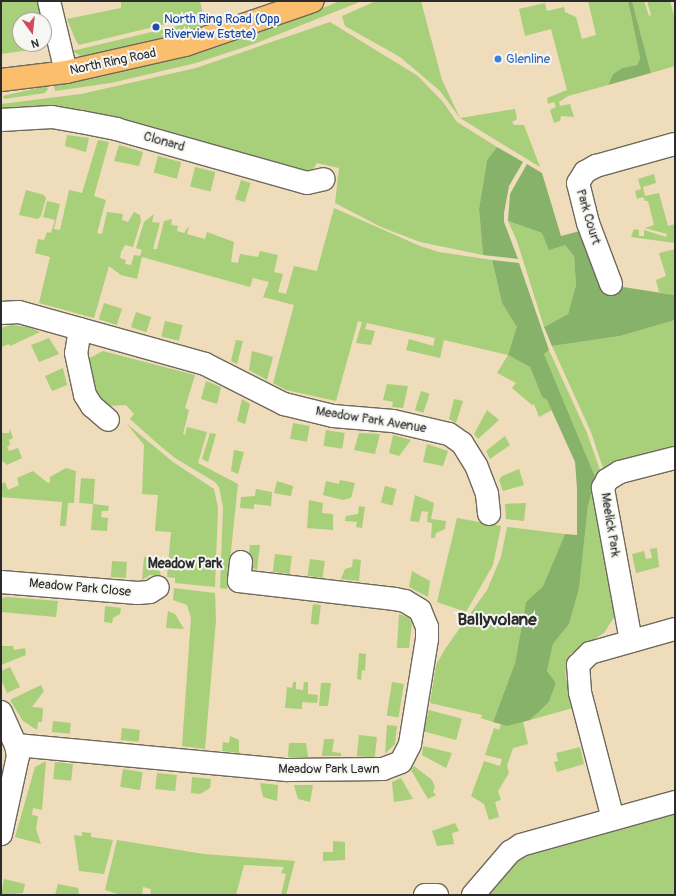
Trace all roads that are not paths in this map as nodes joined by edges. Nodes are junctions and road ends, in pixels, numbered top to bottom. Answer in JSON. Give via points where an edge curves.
{"nodes":[{"id":1,"x":50,"y":1,"type":"edge"},
{"id":2,"x":313,"y":1,"type":"edge"},
{"id":3,"x":66,"y":72,"type":"junction"},
{"id":4,"x":1,"y":80,"type":"edge"},
{"id":5,"x":1,"y":120,"type":"edge"},
{"id":6,"x":675,"y":144,"type":"edge"},
{"id":7,"x":324,"y":179,"type":"dead end"},
{"id":8,"x":611,"y":284,"type":"dead end"},
{"id":9,"x":1,"y":313,"type":"edge"},
{"id":10,"x":80,"y":329,"type":"junction"},
{"id":11,"x":108,"y":420,"type":"dead end"},
{"id":12,"x":675,"y":458,"type":"edge"},
{"id":13,"x":489,"y":514,"type":"dead end"},
{"id":14,"x":240,"y":562,"type":"dead end"},
{"id":15,"x":1,"y":582,"type":"edge"},
{"id":16,"x":158,"y":587,"type":"dead end"},
{"id":17,"x":675,"y":629,"type":"edge"},
{"id":18,"x":630,"y":641,"type":"junction"},
{"id":19,"x":1,"y":712,"type":"edge"},
{"id":20,"x":16,"y":745,"type":"junction"},
{"id":21,"x":675,"y":802,"type":"edge"},
{"id":22,"x":613,"y":819,"type":"junction"},
{"id":23,"x":1,"y":834,"type":"edge"},
{"id":24,"x":425,"y":895,"type":"edge"},
{"id":25,"x":437,"y":895,"type":"edge"},
{"id":26,"x":473,"y":895,"type":"edge"}],
"edges":[{"from":1,"to":3,"type":"street"},
{"from":2,"to":3,"type":"main road","name":"North Ring Road","via":[[185,45]]},
{"from":3,"to":4,"type":"main road","name":"North Ring Road"},
{"from":5,"to":7,"type":"street","name":"Clonard","via":[[52,117],[81,122],[124,131],[307,183]]},
{"from":6,"to":8,"type":"street","name":"Park Court","via":[[596,166],[585,172],[578,183],[588,223]]},
{"from":9,"to":10,"type":"street","name":"Meadow Park Avenue","via":[[19,312]]},
{"from":10,"to":11,"type":"street","via":[[76,353],[85,395],[92,406]]},
{"from":10,"to":13,"type":"street","name":"Meadow Park Avenue","via":[[205,364],[284,404],[333,416],[393,421],[449,434],[462,443],[476,465],[487,494]]},
{"from":12,"to":18,"type":"street","name":"Meelick Park","via":[[620,472],[607,480],[603,488]]},
{"from":14,"to":20,"type":"street","name":"Meadow Park Lawn","via":[[239,581],[395,599],[405,601],[420,610],[427,627],[427,639],[410,744],[406,757],[400,762],[383,769],[287,770]]},
{"from":15,"to":16,"type":"street","name":"Meadow Park Close","via":[[138,593],[150,592]]},
{"from":17,"to":18,"type":"street"},
{"from":18,"to":22,"type":"street","via":[[590,653],[578,665],[580,692]]},
{"from":19,"to":20,"type":"street"},
{"from":20,"to":23,"type":"street","via":[[17,766]]},
{"from":21,"to":22,"type":"street"},
{"from":22,"to":26,"type":"street","via":[[521,845],[510,852]]},
{"from":24,"to":25,"type":"street"}]}
